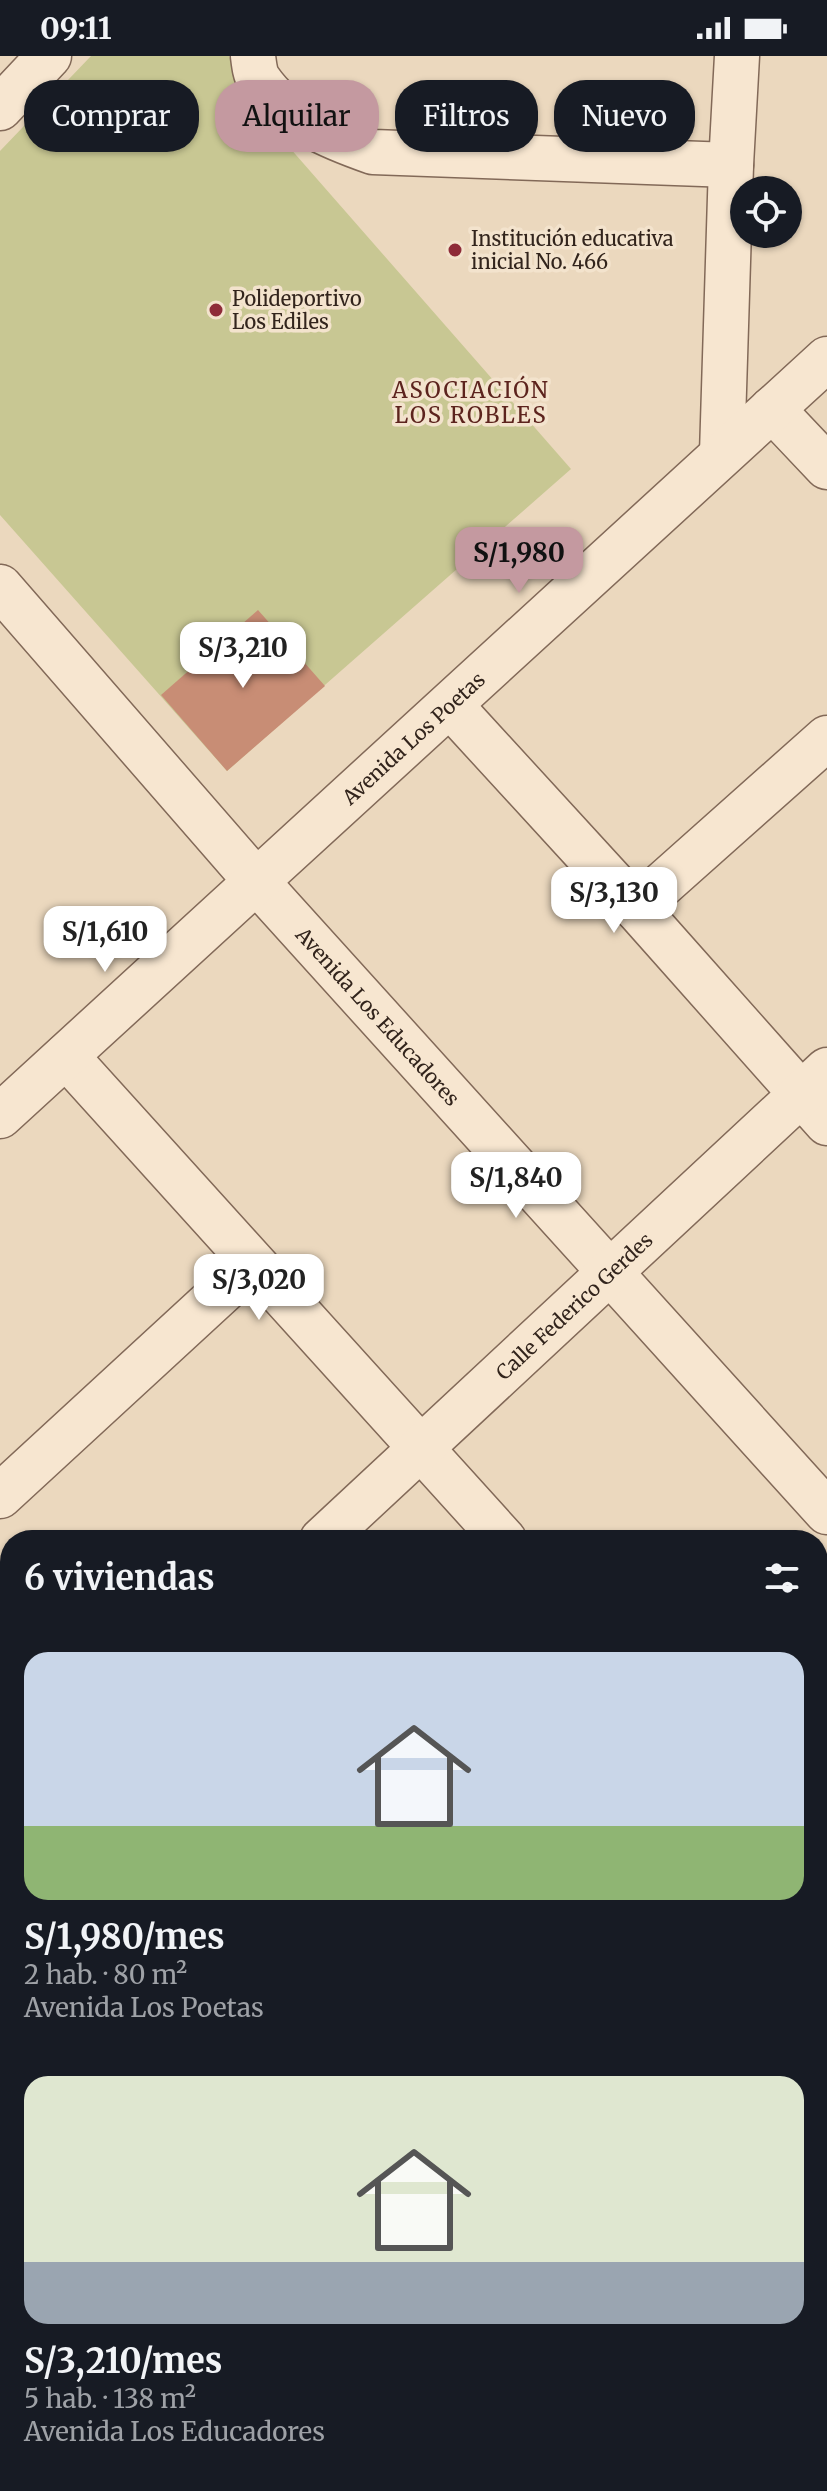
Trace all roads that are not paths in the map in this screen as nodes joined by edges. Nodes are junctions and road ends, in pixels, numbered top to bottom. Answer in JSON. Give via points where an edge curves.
{"nodes":[{"id":1,"x":253,"y":56,"type":"edge"},
{"id":2,"x":737,"y":56,"type":"edge"},
{"id":3,"x":731,"y":165,"type":"junction"},
{"id":4,"x":827,"y":359,"type":"edge"},
{"id":5,"x":772,"y":409,"type":"junction"},
{"id":6,"x":722,"y":454,"type":"junction"},
{"id":7,"x":827,"y":467,"type":"edge"},
{"id":8,"x":0,"y":587,"type":"edge"},
{"id":9,"x":450,"y":705,"type":"junction"},
{"id":10,"x":827,"y":738,"type":"edge"},
{"id":11,"x":256,"y":881,"type":"junction"},
{"id":12,"x":636,"y":908,"type":"junction"},
{"id":13,"x":66,"y":1056,"type":"junction"},
{"id":14,"x":818,"y":1096,"type":"edge"},
{"id":15,"x":0,"y":1116,"type":"edge"},
{"id":16,"x":252,"y":1264,"type":"junction"},
{"id":17,"x":608,"y":1272,"type":"junction"},
{"id":18,"x":420,"y":1449,"type":"junction"},
{"id":19,"x":0,"y":1496,"type":"edge"},
{"id":20,"x":827,"y":1512,"type":"edge"},
{"id":21,"x":333,"y":1530,"type":"edge"},
{"id":22,"x":495,"y":1530,"type":"edge"}],
"edges":[{"from":1,"to":3,"type":"street","via":[[257,78],[295,117],[373,152]]},
{"from":2,"to":3,"type":"street"},
{"from":3,"to":6,"type":"street"},
{"from":4,"to":5,"type":"street","name":"Avenida Los Poetas"},
{"from":5,"to":6,"type":"street","name":"Avenida Los Poetas"},
{"from":5,"to":7,"type":"street"},
{"from":6,"to":9,"type":"street","name":"Avenida Los Poetas"},
{"from":8,"to":11,"type":"street","name":"Avenida Los Educadores"},
{"from":9,"to":11,"type":"street","name":"Avenida Los Poetas"},
{"from":9,"to":12,"type":"street"},
{"from":10,"to":12,"type":"street"},
{"from":11,"to":13,"type":"street","name":"Avenida Los Poetas"},
{"from":11,"to":17,"type":"street","name":"Avenida Los Educadores"},
{"from":12,"to":14,"type":"street"},
{"from":13,"to":15,"type":"street","name":"Avenida Los Poetas"},
{"from":13,"to":16,"type":"street"},
{"from":14,"to":17,"type":"street","name":"Calle Federico Gerdes"},
{"from":16,"to":18,"type":"street"},
{"from":16,"to":19,"type":"street"},
{"from":17,"to":18,"type":"street","name":"Calle Federico Gerdes"},
{"from":17,"to":20,"type":"street","name":"Avenida Los Educadores"},
{"from":18,"to":21,"type":"street","name":"Calle Federico Gerdes"},
{"from":18,"to":22,"type":"street"}]}
